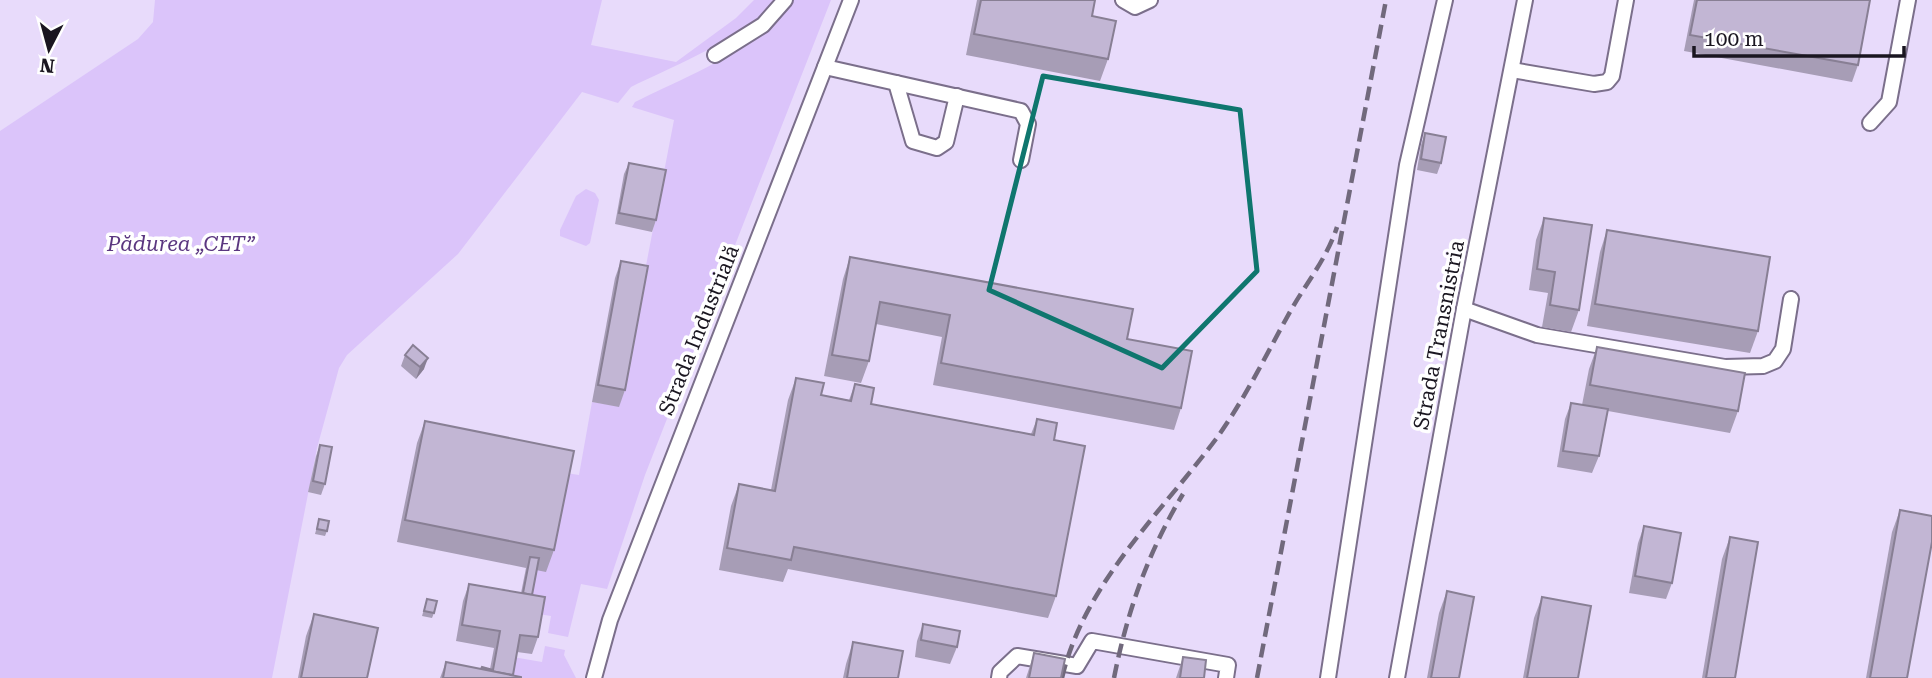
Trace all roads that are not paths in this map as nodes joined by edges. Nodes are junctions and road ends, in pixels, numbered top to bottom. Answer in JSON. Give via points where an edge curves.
{"nodes":[{"id":1,"x":785,"y":0,"type":"edge"},
{"id":2,"x":851,"y":0,"type":"edge"},
{"id":3,"x":1122,"y":0,"type":"edge"},
{"id":4,"x":1150,"y":0,"type":"edge"},
{"id":5,"x":1445,"y":0,"type":"edge"},
{"id":6,"x":1525,"y":0,"type":"edge"},
{"id":7,"x":1626,"y":0,"type":"edge"},
{"id":8,"x":1908,"y":0,"type":"edge"},
{"id":9,"x":715,"y":55,"type":"dead end"},
{"id":10,"x":825,"y":67,"type":"junction"},
{"id":11,"x":1512,"y":70,"type":"junction"},
{"id":12,"x":896,"y":83,"type":"junction"},
{"id":13,"x":957,"y":96,"type":"junction"},
{"id":14,"x":1870,"y":123,"type":"dead end"},
{"id":15,"x":1021,"y":160,"type":"dead end"},
{"id":16,"x":1791,"y":299,"type":"dead end"},
{"id":17,"x":1464,"y":309,"type":"junction"},
{"id":18,"x":1076,"y":672,"type":"edge"},
{"id":19,"x":594,"y":678,"type":"edge"},
{"id":20,"x":999,"y":678,"type":"edge"},
{"id":21,"x":1226,"y":678,"type":"edge"},
{"id":22,"x":1328,"y":678,"type":"edge"},
{"id":23,"x":1397,"y":678,"type":"edge"}],
"edges":[{"from":1,"to":9,"type":"street","via":[[763,25]]},
{"from":2,"to":10,"type":"street","name":"Strada Industrială"},
{"from":3,"to":4,"type":"street","via":[[1135,7]]},
{"from":5,"to":22,"type":"street","via":[[1407,165]]},
{"from":6,"to":11,"type":"street","name":"Strada Transnistria"},
{"from":7,"to":11,"type":"street","via":[[1612,76],[1607,82]]},
{"from":8,"to":14,"type":"street","via":[[1889,103]]},
{"from":10,"to":12,"type":"street"},
{"from":10,"to":19,"type":"street","name":"Strada Industrială","via":[[633,558]]},
{"from":11,"to":17,"type":"street","name":"Strada Transnistria"},
{"from":12,"to":13,"type":"street"},
{"from":12,"to":13,"type":"street","via":[[911,138],[921,146],[937,148],[946,142]]},
{"from":13,"to":15,"type":"street","via":[[1025,115],[1028,124]]},
{"from":16,"to":17,"type":"street","via":[[1783,349],[1775,361],[1748,367],[1537,335]]},
{"from":17,"to":23,"type":"street","name":"Strada Transnistria"},
{"from":18,"to":20,"type":"street","via":[[1017,656]]},
{"from":18,"to":21,"type":"street","via":[[1092,641],[1228,665]]}]}
